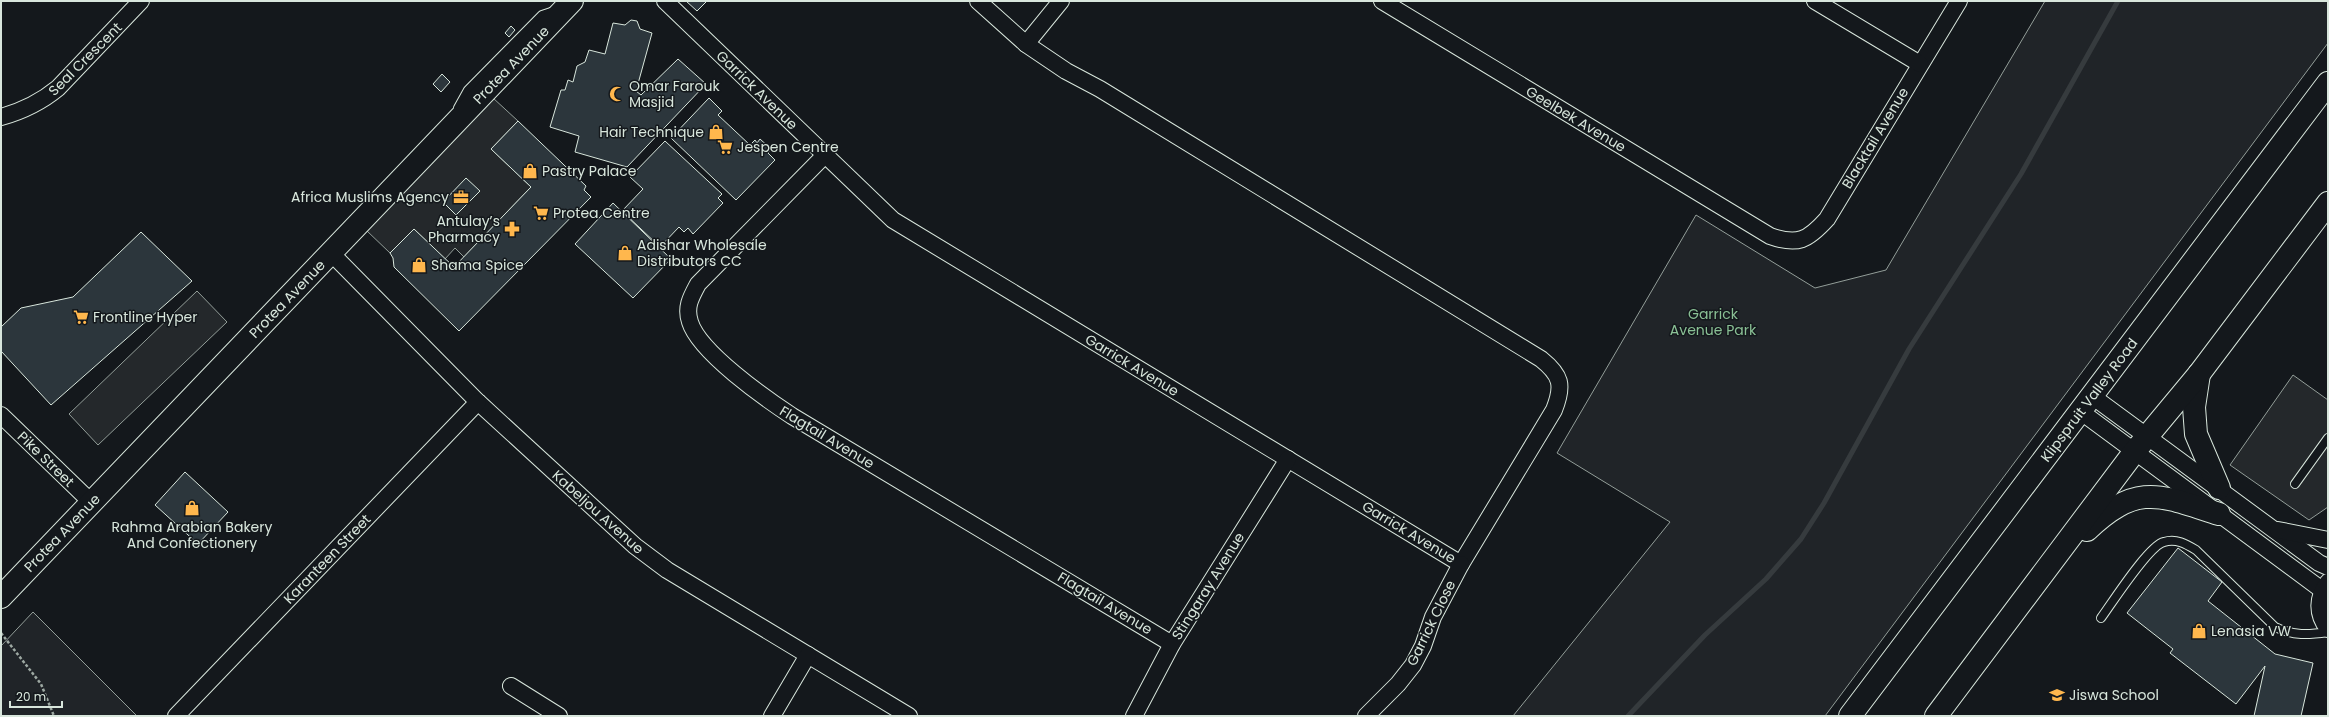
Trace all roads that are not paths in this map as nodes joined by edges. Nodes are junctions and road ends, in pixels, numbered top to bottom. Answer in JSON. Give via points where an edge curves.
{"nodes":[{"id":1,"x":141,"y":1,"type":"edge"},
{"id":2,"x":665,"y":1,"type":"edge"},
{"id":3,"x":978,"y":1,"type":"edge"},
{"id":4,"x":1061,"y":1,"type":"edge"},
{"id":5,"x":1382,"y":1,"type":"edge"},
{"id":6,"x":1815,"y":1,"type":"edge"},
{"id":7,"x":1959,"y":1,"type":"edge"},
{"id":8,"x":569,"y":4,"type":"edge"},
{"id":9,"x":1026,"y":44,"type":"junction"},
{"id":10,"x":1920,"y":64,"type":"junction"},
{"id":11,"x":2328,"y":83,"type":"edge"},
{"id":12,"x":1,"y":117,"type":"edge"},
{"id":13,"x":825,"y":155,"type":"junction"},
{"id":14,"x":2328,"y":203,"type":"edge"},
{"id":15,"x":1770,"y":236,"type":"joint"},
{"id":16,"x":331,"y":253,"type":"junction"},
{"id":17,"x":2199,"y":374,"type":"junction"},
{"id":18,"x":478,"y":402,"type":"junction"},
{"id":19,"x":2086,"y":404,"type":"junction"},
{"id":20,"x":1,"y":415,"type":"edge"},
{"id":21,"x":2328,"y":438,"type":"edge"},
{"id":22,"x":2141,"y":443,"type":"junction"},
{"id":23,"x":1288,"y":459,"type":"junction"},
{"id":24,"x":2295,"y":484,"type":"dead end"},
{"id":25,"x":2219,"y":488,"type":"junction"},
{"id":26,"x":91,"y":502,"type":"junction"},
{"id":27,"x":2219,"y":514,"type":"junction"},
{"id":28,"x":2274,"y":530,"type":"junction"},
{"id":29,"x":2328,"y":540,"type":"edge"},
{"id":30,"x":1461,"y":564,"type":"junction"},
{"id":31,"x":2049,"y":565,"type":"junction"},
{"id":32,"x":2328,"y":567,"type":"edge"},
{"id":33,"x":2325,"y":586,"type":"edge"},
{"id":34,"x":1,"y":597,"type":"edge"},
{"id":35,"x":2101,"y":618,"type":"dead end"},
{"id":36,"x":2328,"y":631,"type":"edge"},
{"id":37,"x":1172,"y":644,"type":"junction"},
{"id":38,"x":808,"y":655,"type":"junction"},
{"id":39,"x":511,"y":686,"type":"dead end"},
{"id":40,"x":176,"y":716,"type":"edge"},
{"id":41,"x":559,"y":716,"type":"edge"},
{"id":42,"x":772,"y":716,"type":"edge"},
{"id":43,"x":909,"y":716,"type":"edge"},
{"id":44,"x":1134,"y":716,"type":"edge"},
{"id":45,"x":1366,"y":716,"type":"edge"},
{"id":46,"x":1850,"y":716,"type":"edge"},
{"id":47,"x":1936,"y":716,"type":"edge"}],
"edges":[{"from":1,"to":12,"type":"street","name":"Seal Crescent","via":[[44,100]]},
{"from":2,"to":13,"type":"street","name":"Garrick Avenue"},
{"from":3,"to":9,"type":"street","name":"Garrick Avenue"},
{"from":4,"to":9,"type":"street"},
{"from":5,"to":15,"type":"street","name":"Geelbek Avenue"},
{"from":6,"to":10,"type":"street"},
{"from":7,"to":10,"type":"street","name":"Blacktail Avenue"},
{"from":8,"to":16,"type":"main road","name":"Protea Avenue"},
{"from":9,"to":30,"type":"street","name":"Garrick Avenue","via":[[1066,71],[1100,89],[1554,369],[1560,388],[1554,410]]},
{"from":10,"to":15,"type":"street","name":"Blacktail Avenue","via":[[1827,219],[1815,232],[1798,241],[1782,241]]},
{"from":11,"to":19,"type":"main road","name":"Klipspruit Valley Road"},
{"from":13,"to":23,"type":"street","name":"Garrick Avenue","via":[[882,211],[904,228]]},
{"from":13,"to":37,"type":"street","name":"Flagtail Avenue","via":[[698,284],[688,305],[690,322],[695,332],[712,352],[748,385],[792,416]]},
{"from":14,"to":17,"type":"main road"},
{"from":16,"to":18,"type":"street","name":"Kabeljou Avenue"},
{"from":16,"to":26,"type":"main road","name":"Protea Avenue"},
{"from":17,"to":22,"type":"main road"},
{"from":17,"to":25,"type":"main road","via":[[2194,407],[2196,434]]},
{"from":18,"to":38,"type":"street","name":"Kabeljou Avenue","via":[[649,558]]},
{"from":18,"to":40,"type":"street","name":"Karanteen Street"},
{"from":19,"to":22,"type":"street"},
{"from":19,"to":46,"type":"main road","name":"Klipspruit Valley Road"},
{"from":20,"to":26,"type":"street","name":"Pike Street"},
{"from":21,"to":24,"type":"lane"},
{"from":22,"to":25,"type":"street"},
{"from":22,"to":27,"type":"street"},
{"from":22,"to":31,"type":"main road"},
{"from":23,"to":30,"type":"street","name":"Garrick Avenue"},
{"from":23,"to":37,"type":"street","name":"Stingaray Avenue"},
{"from":25,"to":28,"type":"street"},
{"from":26,"to":34,"type":"main road","name":"Protea Avenue"},
{"from":27,"to":31,"type":"main road","via":[[2170,498],[2132,498],[2116,505]]},
{"from":27,"to":33,"type":"street"},
{"from":28,"to":29,"type":"street"},
{"from":28,"to":32,"type":"street"},
{"from":30,"to":45,"type":"street","name":"Garrick Close","via":[[1433,617],[1413,665]]},
{"from":31,"to":47,"type":"main road"},
{"from":33,"to":36,"type":"street","via":[[2319,612]]},
{"from":35,"to":36,"type":"lane","via":[[2151,550],[2163,542],[2174,541],[2184,542],[2196,550],[2275,627],[2299,636]]},
{"from":37,"to":44,"type":"street","name":"Stingaray Avenue"},
{"from":38,"to":42,"type":"street"},
{"from":38,"to":43,"type":"street","name":"Kabeljou Avenue"},
{"from":39,"to":41,"type":"street"}]}
